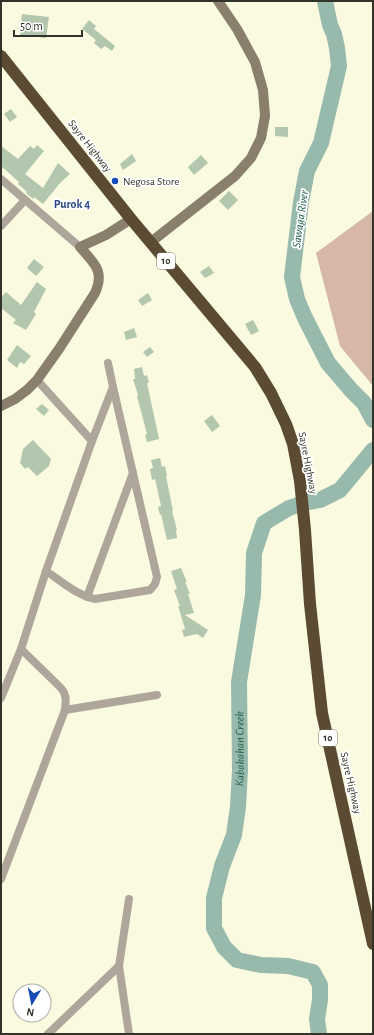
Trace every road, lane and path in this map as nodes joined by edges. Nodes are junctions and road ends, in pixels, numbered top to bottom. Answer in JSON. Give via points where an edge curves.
{"nodes":[{"id":1,"x":218,"y":1,"type":"edge"},
{"id":2,"x":1,"y":56,"type":"edge"},
{"id":3,"x":1,"y":179,"type":"edge"},
{"id":4,"x":25,"y":200,"type":"junction"},
{"id":5,"x":131,"y":219,"type":"junction"},
{"id":6,"x":1,"y":226,"type":"edge"},
{"id":7,"x":151,"y":242,"type":"junction"},
{"id":8,"x":80,"y":247,"type":"junction"},
{"id":9,"x":108,"y":363,"type":"dead end"},
{"id":10,"x":37,"y":380,"type":"junction"},
{"id":11,"x":113,"y":387,"type":"junction"},
{"id":12,"x":1,"y":406,"type":"edge"},
{"id":13,"x":92,"y":440,"type":"junction"},
{"id":14,"x":133,"y":472,"type":"junction"},
{"id":15,"x":46,"y":571,"type":"junction"},
{"id":16,"x":87,"y":597,"type":"junction"},
{"id":17,"x":21,"y":649,"type":"junction"},
{"id":18,"x":157,"y":695,"type":"dead end"},
{"id":19,"x":1,"y":698,"type":"edge"},
{"id":20,"x":65,"y":710,"type":"junction"},
{"id":21,"x":1,"y":879,"type":"edge"},
{"id":22,"x":129,"y":899,"type":"dead end"},
{"id":23,"x":373,"y":944,"type":"edge"},
{"id":24,"x":119,"y":966,"type":"junction"},
{"id":25,"x":48,"y":1034,"type":"edge"},
{"id":26,"x":129,"y":1034,"type":"edge"}],
"edges":[{"from":1,"to":7,"type":"street","via":[[256,62],[263,90],[265,116],[261,138],[251,158],[235,176]]},
{"from":2,"to":5,"type":"highway","name":"Sayre Highway","number":"10"},
{"from":3,"to":4,"type":"street"},
{"from":4,"to":6,"type":"street"},
{"from":4,"to":8,"type":"street"},
{"from":5,"to":7,"type":"highway","name":"Sayre Highway","number":"10"},
{"from":5,"to":8,"type":"street"},
{"from":7,"to":23,"type":"highway","name":"Sayre Highway","number":"10","via":[[255,367],[271,393],[293,444],[300,482],[322,713]]},
{"from":8,"to":10,"type":"street","via":[[99,270],[99,284],[77,322]]},
{"from":9,"to":11,"type":"street"},
{"from":10,"to":12,"type":"street"},
{"from":10,"to":13,"type":"street"},
{"from":11,"to":13,"type":"street"},
{"from":11,"to":14,"type":"street"},
{"from":13,"to":15,"type":"street"},
{"from":14,"to":16,"type":"street"},
{"from":14,"to":16,"type":"street","via":[[157,577],[155,584],[150,590],[140,592]]},
{"from":15,"to":16,"type":"street"},
{"from":15,"to":17,"type":"street"},
{"from":17,"to":19,"type":"street"},
{"from":17,"to":20,"type":"street","via":[[65,692]]},
{"from":18,"to":20,"type":"street"},
{"from":20,"to":21,"type":"street"},
{"from":22,"to":24,"type":"street"},
{"from":24,"to":25,"type":"street"},
{"from":24,"to":26,"type":"street"}]}
